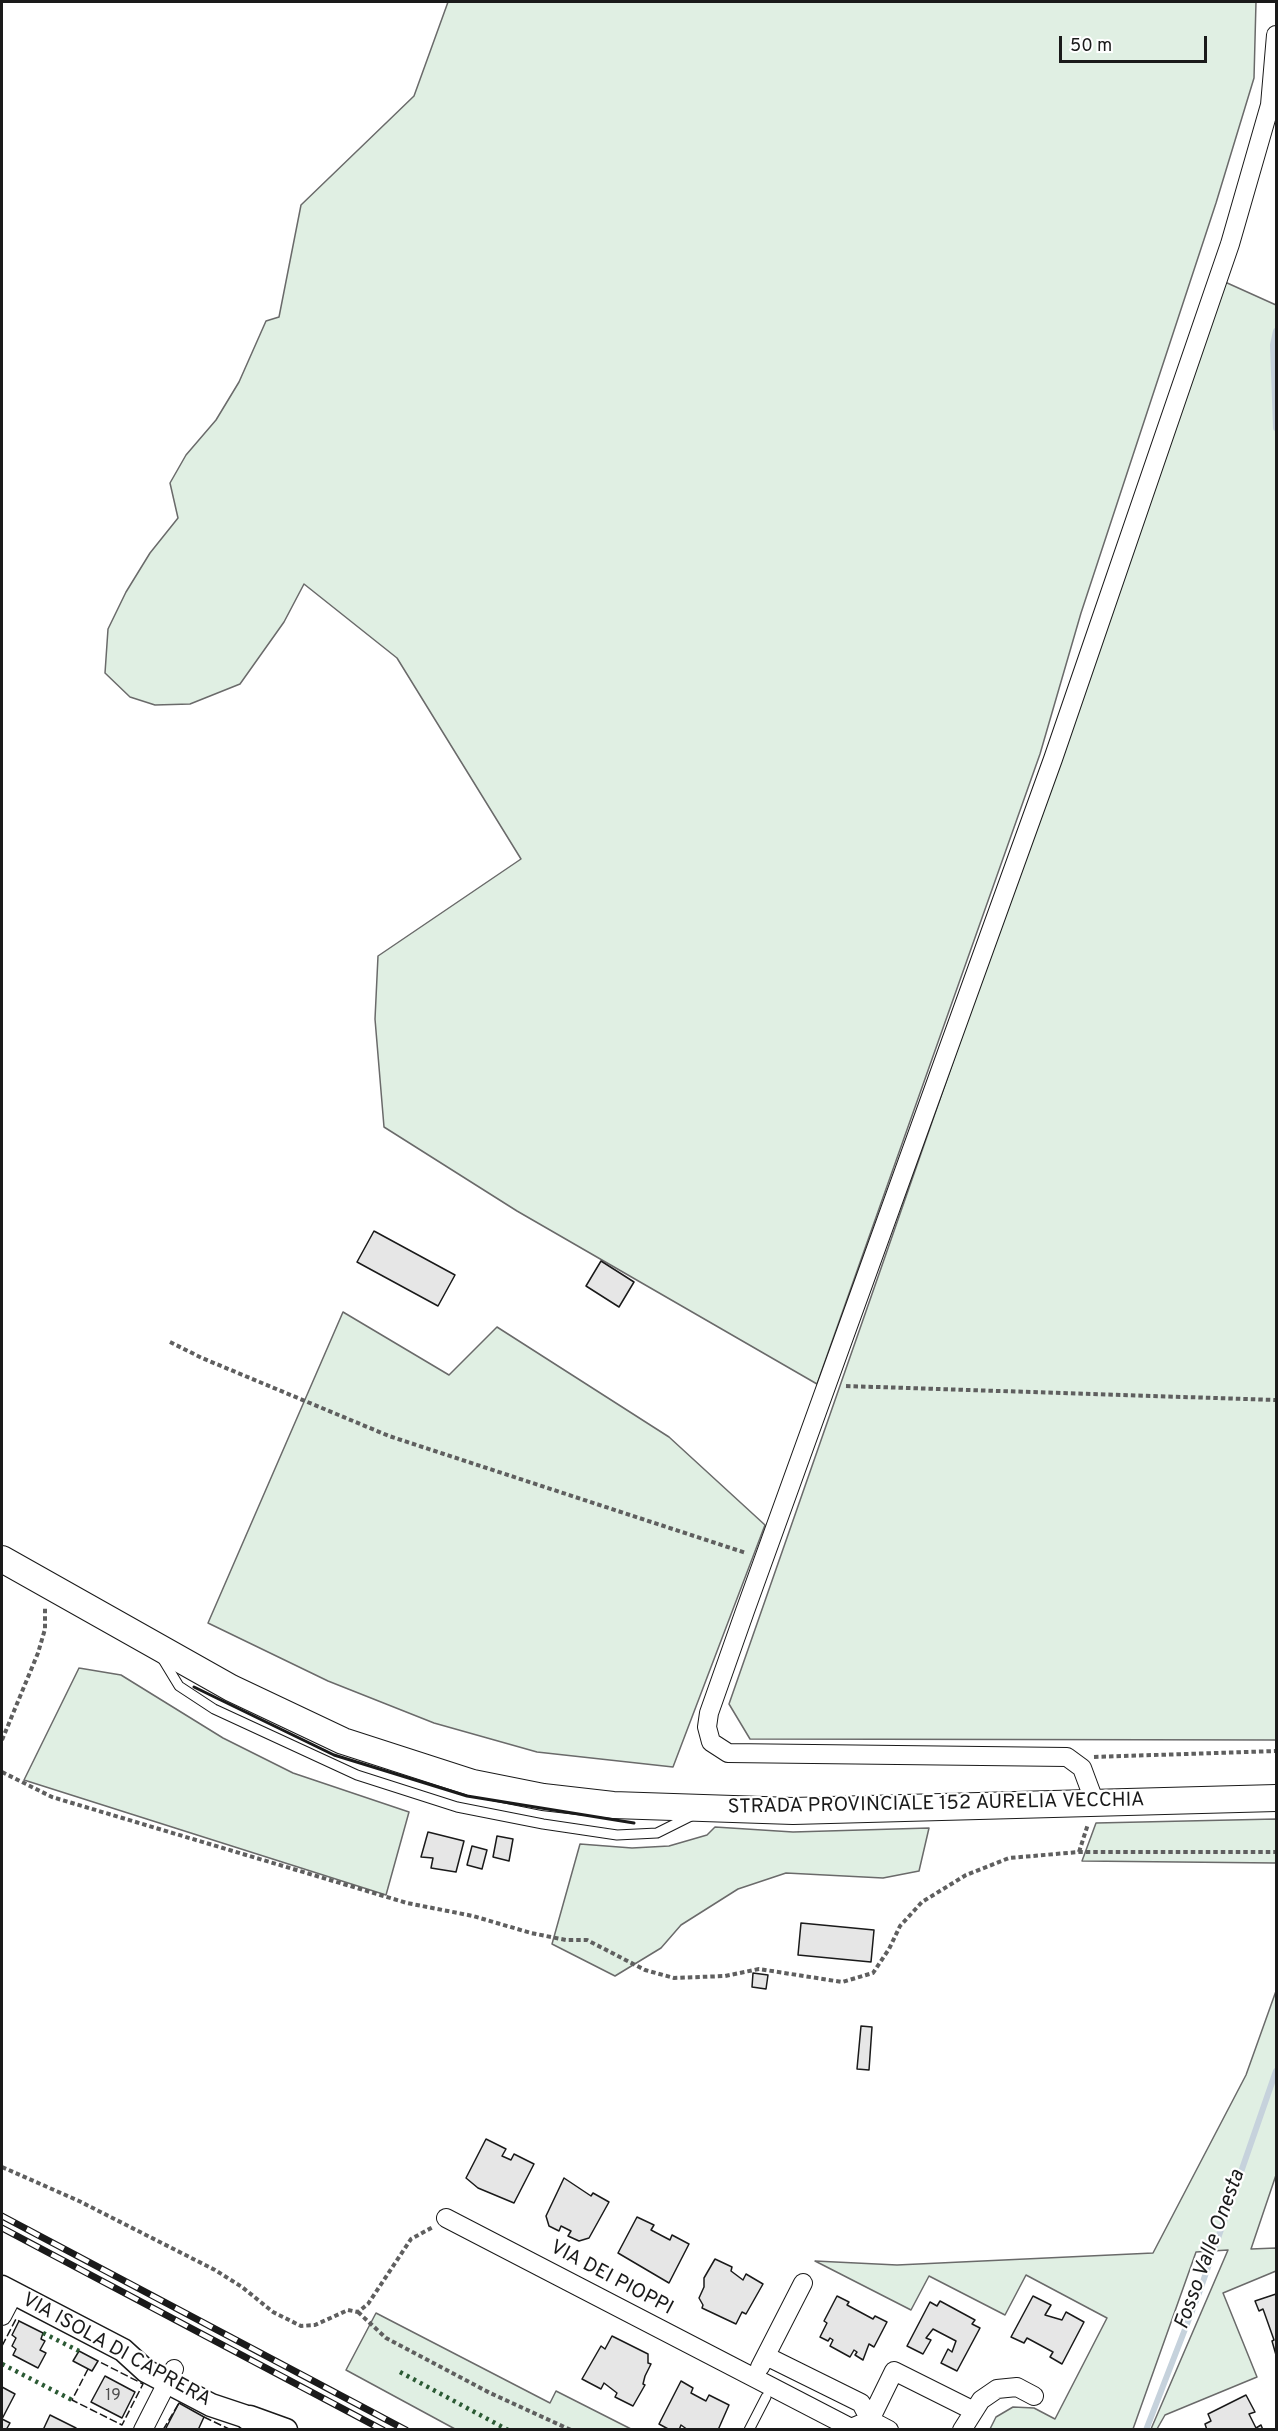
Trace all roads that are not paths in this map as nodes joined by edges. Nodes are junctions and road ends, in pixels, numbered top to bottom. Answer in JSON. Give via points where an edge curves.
{"nodes":[{"id":1,"x":1276,"y":35,"type":"edge"},
{"id":2,"x":2,"y":1559,"type":"edge"},
{"id":3,"x":1276,"y":1798,"type":"edge"},
{"id":4,"x":1095,"y":1803,"type":"junction"},
{"id":5,"x":446,"y":2218,"type":"road end"},
{"id":6,"x":803,"y":2283,"type":"dead end"},
{"id":7,"x":8,"y":2290,"type":"edge"},
{"id":8,"x":2,"y":2316,"type":"edge"},
{"id":9,"x":766,"y":2356,"type":"junction"},
{"id":10,"x":754,"y":2380,"type":"junction"},
{"id":11,"x":167,"y":2383,"type":"junction"},
{"id":12,"x":1034,"y":2396,"type":"dead end"},
{"id":13,"x":766,"y":2397,"type":"dead end"},
{"id":14,"x":972,"y":2410,"type":"junction"},
{"id":15,"x":244,"y":2416,"type":"junction"},
{"id":16,"x":870,"y":2420,"type":"junction"},
{"id":17,"x":143,"y":2430,"type":"edge"},
{"id":18,"x":263,"y":2430,"type":"edge"},
{"id":19,"x":286,"y":2430,"type":"edge"},
{"id":20,"x":749,"y":2430,"type":"edge"},
{"id":21,"x":889,"y":2430,"type":"edge"},
{"id":22,"x":962,"y":2430,"type":"edge"}],
"edges":[{"from":1,"to":4,"type":"street","via":[[1270,105],[1230,244],[1049,770],[707,1727],[711,1742],[728,1754],[1067,1757],[1082,1768]]},
{"from":2,"to":4,"type":"main road","name":"STRADA PROVINCIALE 152 AURELIA VECCHIA","via":[[231,1688],[343,1741],[472,1783],[613,1805],[793,1811]]},
{"from":3,"to":4,"type":"main road","name":"STRADA PROVINCIALE 152 AURELIA VECCHIA"},
{"from":5,"to":10,"type":"street","name":"VIA DEI PIOPPI"},
{"from":6,"to":9,"type":"street"},
{"from":7,"to":8,"type":"street"},
{"from":7,"to":11,"type":"street","name":"VIA ISOLA DI CAPRERA","via":[[123,2350]]},
{"from":9,"to":10,"type":"street"},
{"from":9,"to":16,"type":"street","via":[[861,2403]]},
{"from":10,"to":16,"type":"street","name":"VIA DEI PIOPPI","via":[[851,2428]]},
{"from":11,"to":15,"type":"street","name":"VIA ISOLA DI CAPRERA"},
{"from":11,"to":17,"type":"street"},
{"from":12,"to":14,"type":"street","via":[[1017,2387],[997,2389]]},
{"from":13,"to":20,"type":"lane"},
{"from":14,"to":16,"type":"street","via":[[894,2372]]},
{"from":14,"to":22,"type":"street"},
{"from":15,"to":18,"type":"street","name":"VIA ISOLA DI CAPRERA"},
{"from":15,"to":19,"type":"street"},
{"from":16,"to":21,"type":"street"}]}
